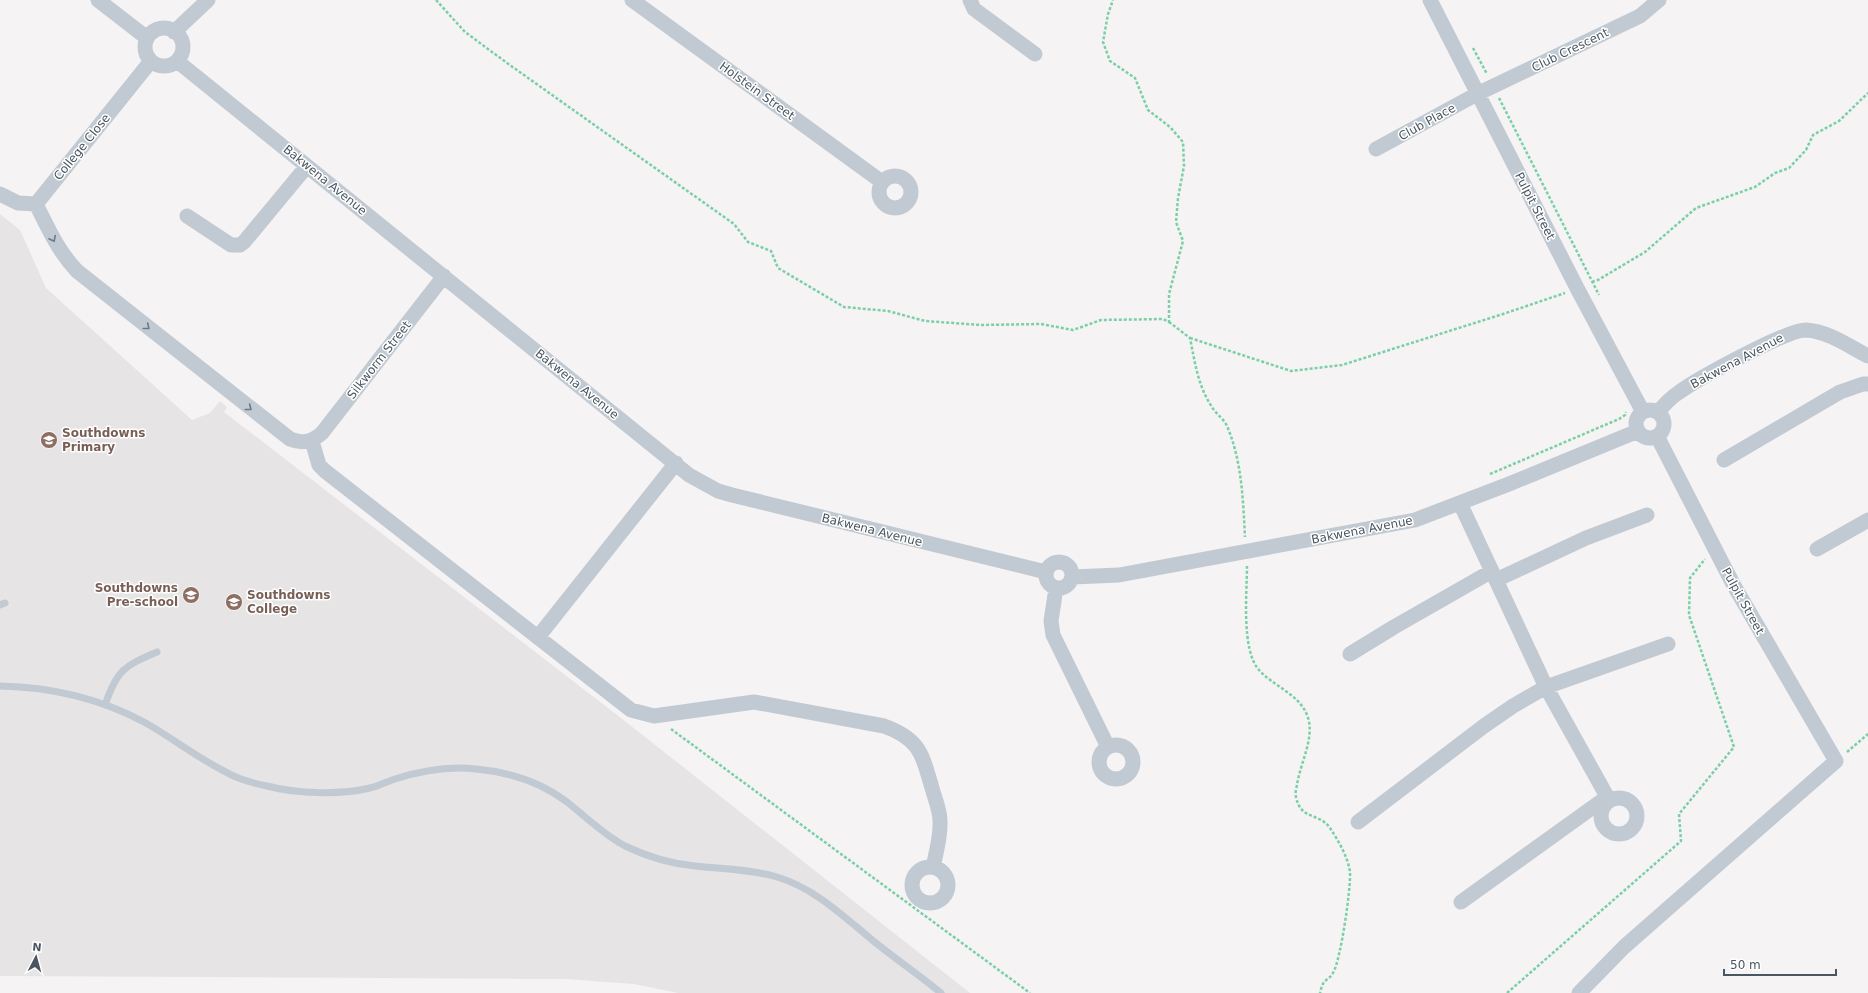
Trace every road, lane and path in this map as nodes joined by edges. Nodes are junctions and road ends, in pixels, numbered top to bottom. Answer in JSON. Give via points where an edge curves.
{"nodes":[{"id":1,"x":98,"y":0,"type":"edge"},
{"id":2,"x":208,"y":0,"type":"edge"},
{"id":3,"x":436,"y":0,"type":"edge"},
{"id":4,"x":632,"y":0,"type":"edge"},
{"id":5,"x":970,"y":0,"type":"edge"},
{"id":6,"x":1113,"y":0,"type":"edge"},
{"id":7,"x":1430,"y":0,"type":"edge"},
{"id":8,"x":1659,"y":0,"type":"edge"},
{"id":9,"x":174,"y":32,"type":"junction"},
{"id":10,"x":148,"y":38,"type":"junction"},
{"id":11,"x":1472,"y":46,"type":"dead end"},
{"id":12,"x":1035,"y":54,"type":"dead end"},
{"id":13,"x":177,"y":60,"type":"junction"},
{"id":14,"x":151,"y":61,"type":"junction"},
{"id":15,"x":1493,"y":86,"type":"junction"},
{"id":16,"x":1477,"y":94,"type":"junction"},
{"id":17,"x":1868,"y":94,"type":"edge"},
{"id":18,"x":1376,"y":149,"type":"dead end"},
{"id":19,"x":307,"y":166,"type":"junction"},
{"id":20,"x":882,"y":182,"type":"dead end"},
{"id":21,"x":0,"y":194,"type":"edge"},
{"id":22,"x":36,"y":204,"type":"junction"},
{"id":23,"x":188,"y":216,"type":"dead end"},
{"id":24,"x":444,"y":276,"type":"junction"},
{"id":25,"x":1593,"y":282,"type":"junction"},
{"id":26,"x":1577,"y":288,"type":"junction"},
{"id":27,"x":1600,"y":296,"type":"dead end"},
{"id":28,"x":1169,"y":322,"type":"junction"},
{"id":29,"x":1190,"y":338,"type":"junction"},
{"id":30,"x":1868,"y":356,"type":"edge"},
{"id":31,"x":1868,"y":384,"type":"edge"},
{"id":32,"x":1627,"y":407,"type":"dead end"},
{"id":33,"x":1650,"y":412,"type":"junction"},
{"id":34,"x":1638,"y":431,"type":"junction"},
{"id":35,"x":1657,"y":436,"type":"junction"},
{"id":36,"x":312,"y":441,"type":"junction"},
{"id":37,"x":1724,"y":460,"type":"dead end"},
{"id":38,"x":676,"y":464,"type":"junction"},
{"id":39,"x":1484,"y":476,"type":"dead end"},
{"id":40,"x":1460,"y":503,"type":"junction"},
{"id":41,"x":1647,"y":514,"type":"dead end"},
{"id":42,"x":1868,"y":520,"type":"edge"},
{"id":43,"x":1253,"y":534,"type":"dead end"},
{"id":44,"x":1245,"y":536,"type":"junction"},
{"id":45,"x":1714,"y":547,"type":"junction"},
{"id":46,"x":1817,"y":549,"type":"dead end"},
{"id":47,"x":1246,"y":553,"type":"junction"},
{"id":48,"x":1046,"y":572,"type":"junction"},
{"id":49,"x":1494,"y":575,"type":"junction"},
{"id":50,"x":1072,"y":577,"type":"junction"},
{"id":51,"x":1056,"y":588,"type":"junction"},
{"id":52,"x":538,"y":637,"type":"junction"},
{"id":53,"x":1668,"y":644,"type":"dead end"},
{"id":54,"x":158,"y":652,"type":"dead end"},
{"id":55,"x":1350,"y":654,"type":"dead end"},
{"id":56,"x":0,"y":686,"type":"edge"},
{"id":57,"x":1546,"y":687,"type":"junction"},
{"id":58,"x":106,"y":705,"type":"junction"},
{"id":59,"x":654,"y":716,"type":"junction"},
{"id":60,"x":1868,"y":734,"type":"edge"},
{"id":61,"x":1108,"y":747,"type":"dead end"},
{"id":62,"x":1836,"y":761,"type":"junction"},
{"id":63,"x":1358,"y":822,"type":"dead end"},
{"id":64,"x":933,"y":867,"type":"dead end"},
{"id":65,"x":1461,"y":902,"type":"dead end"},
{"id":66,"x":941,"y":993,"type":"edge"},
{"id":67,"x":1030,"y":993,"type":"edge"},
{"id":68,"x":1320,"y":993,"type":"edge"},
{"id":69,"x":1508,"y":993,"type":"edge"},
{"id":70,"x":1578,"y":993,"type":"edge"}],
"edges":[{"from":1,"to":10,"type":"street"},
{"from":2,"to":9,"type":"street"},
{"from":3,"to":28,"type":"path","via":[[465,32],[506,63],[734,224],[748,242],[771,251],[778,268],[844,307],[888,311],[924,321],[981,325],[1041,324],[1073,330],[1101,320],[1163,319]]},
{"from":4,"to":20,"type":"street","name":"Holstein Street"},
{"from":5,"to":12,"type":"street","via":[[974,9]]},
{"from":6,"to":28,"type":"path","via":[[1103,42],[1110,61],[1135,78],[1148,110],[1170,127],[1183,142],[1184,166],[1176,222],[1183,241],[1169,294]]},
{"from":7,"to":16,"type":"street","name":"Pulpit Street"},
{"from":8,"to":15,"type":"street","name":"Club Crescent","via":[[1640,16]]},
{"from":9,"to":10,"type":"street","via":[[170,29],[159,29]]},
{"from":9,"to":13,"type":"street","via":[[182,44],[181,54]]},
{"from":10,"to":14,"type":"street","via":[[146,53]]},
{"from":11,"to":15,"type":"path"},
{"from":13,"to":14,"type":"street","via":[[166,66]]},
{"from":13,"to":19,"type":"street","name":"Bakwena Avenue"},
{"from":14,"to":22,"type":"street","name":"College Close"},
{"from":15,"to":16,"type":"street","name":"Club Crescent"},
{"from":15,"to":25,"type":"path"},
{"from":16,"to":18,"type":"street","name":"Club Place"},
{"from":16,"to":26,"type":"street","name":"Pulpit Street"},
{"from":17,"to":25,"type":"path","via":[[1839,121],[1813,135],[1806,150],[1789,168],[1775,173],[1755,187],[1696,208],[1644,252]]},
{"from":19,"to":23,"type":"street","via":[[240,245],[231,245]]},
{"from":19,"to":24,"type":"street","name":"Bakwena Avenue"},
{"from":21,"to":22,"type":"street","via":[[18,203]]},
{"from":22,"to":36,"type":"street","one_way":true,"via":[[56,245],[77,271],[290,439],[299,442]]},
{"from":24,"to":36,"type":"street","name":"Silkworm Street","via":[[322,433]]},
{"from":24,"to":38,"type":"street","name":"Bakwena Avenue"},
{"from":25,"to":26,"type":"path"},
{"from":25,"to":27,"type":"path"},
{"from":26,"to":29,"type":"path","via":[[1342,365],[1291,371]]},
{"from":26,"to":33,"type":"street","name":"Pulpit Street"},
{"from":28,"to":29,"type":"path"},
{"from":29,"to":44,"type":"path","via":[[1199,381],[1212,408],[1227,424],[1236,453]]},
{"from":30,"to":33,"type":"street","name":"Bakwena Avenue","via":[[1824,334],[1799,331],[1780,338],[1681,390]]},
{"from":31,"to":37,"type":"street","via":[[1840,392]]},
{"from":32,"to":39,"type":"path","via":[[1625,415],[1619,419]]},
{"from":33,"to":34,"type":"street","via":[[1637,420]]},
{"from":33,"to":35,"type":"street","via":[[1663,417],[1663,431]]},
{"from":34,"to":35,"type":"street","via":[[1646,438]]},
{"from":34,"to":40,"type":"street","name":"Bakwena Avenue"},
{"from":35,"to":45,"type":"street","name":"Pulpit Street"},
{"from":36,"to":52,"type":"street","via":[[319,465],[325,471]]},
{"from":38,"to":48,"type":"street","name":"Bakwena Avenue","via":[[706,485],[732,495]]},
{"from":38,"to":52,"type":"street"},
{"from":40,"to":47,"type":"street","name":"Bakwena Avenue","via":[[1416,520]]},
{"from":40,"to":49,"type":"street"},
{"from":41,"to":49,"type":"street"},
{"from":42,"to":46,"type":"street"},
{"from":43,"to":44,"type":"path"},
{"from":44,"to":47,"type":"path"},
{"from":45,"to":62,"type":"street","name":"Pulpit Street"},
{"from":45,"to":69,"type":"path","via":[[1690,578],[1689,615],[1734,747],[1679,814],[1681,841]]},
{"from":47,"to":50,"type":"street","name":"Bakwena Avenue","via":[[1119,575]]},
{"from":47,"to":68,"type":"path","via":[[1249,652],[1258,669],[1298,702],[1307,714],[1311,731],[1299,770],[1295,796],[1300,808],[1307,815],[1327,824],[1348,862],[1350,872],[1340,949],[1333,974],[1324,983]]},
{"from":48,"to":50,"type":"street","via":[[1053,563],[1063,562],[1071,568]]},
{"from":48,"to":51,"type":"street","via":[[1048,582]]},
{"from":49,"to":55,"type":"street","via":[[1394,627]]},
{"from":49,"to":57,"type":"street"},
{"from":50,"to":51,"type":"street","via":[[1066,586]]},
{"from":51,"to":61,"type":"street","via":[[1051,621],[1053,635]]},
{"from":52,"to":59,"type":"street","via":[[631,710]]},
{"from":53,"to":57,"type":"street"},
{"from":54,"to":58,"type":"lane","via":[[122,670],[110,690]]},
{"from":56,"to":58,"type":"lane","via":[[49,690],[84,697]]},
{"from":57,"to":63,"type":"street","via":[[1484,726]]},
{"from":57,"to":65,"type":"street","via":[[1608,798]]},
{"from":58,"to":66,"type":"lane","via":[[141,721],[223,771],[272,788],[303,792],[347,792],[445,769],[473,768],[519,777],[564,800],[625,846],[668,861],[752,872],[796,884],[843,916]]},
{"from":59,"to":64,"type":"street","via":[[754,702],[884,726],[901,732],[910,739],[923,757],[939,811],[940,829]]},
{"from":59,"to":67,"type":"path"},
{"from":60,"to":62,"type":"path"},
{"from":62,"to":70,"type":"street","via":[[1624,947]]}]}
